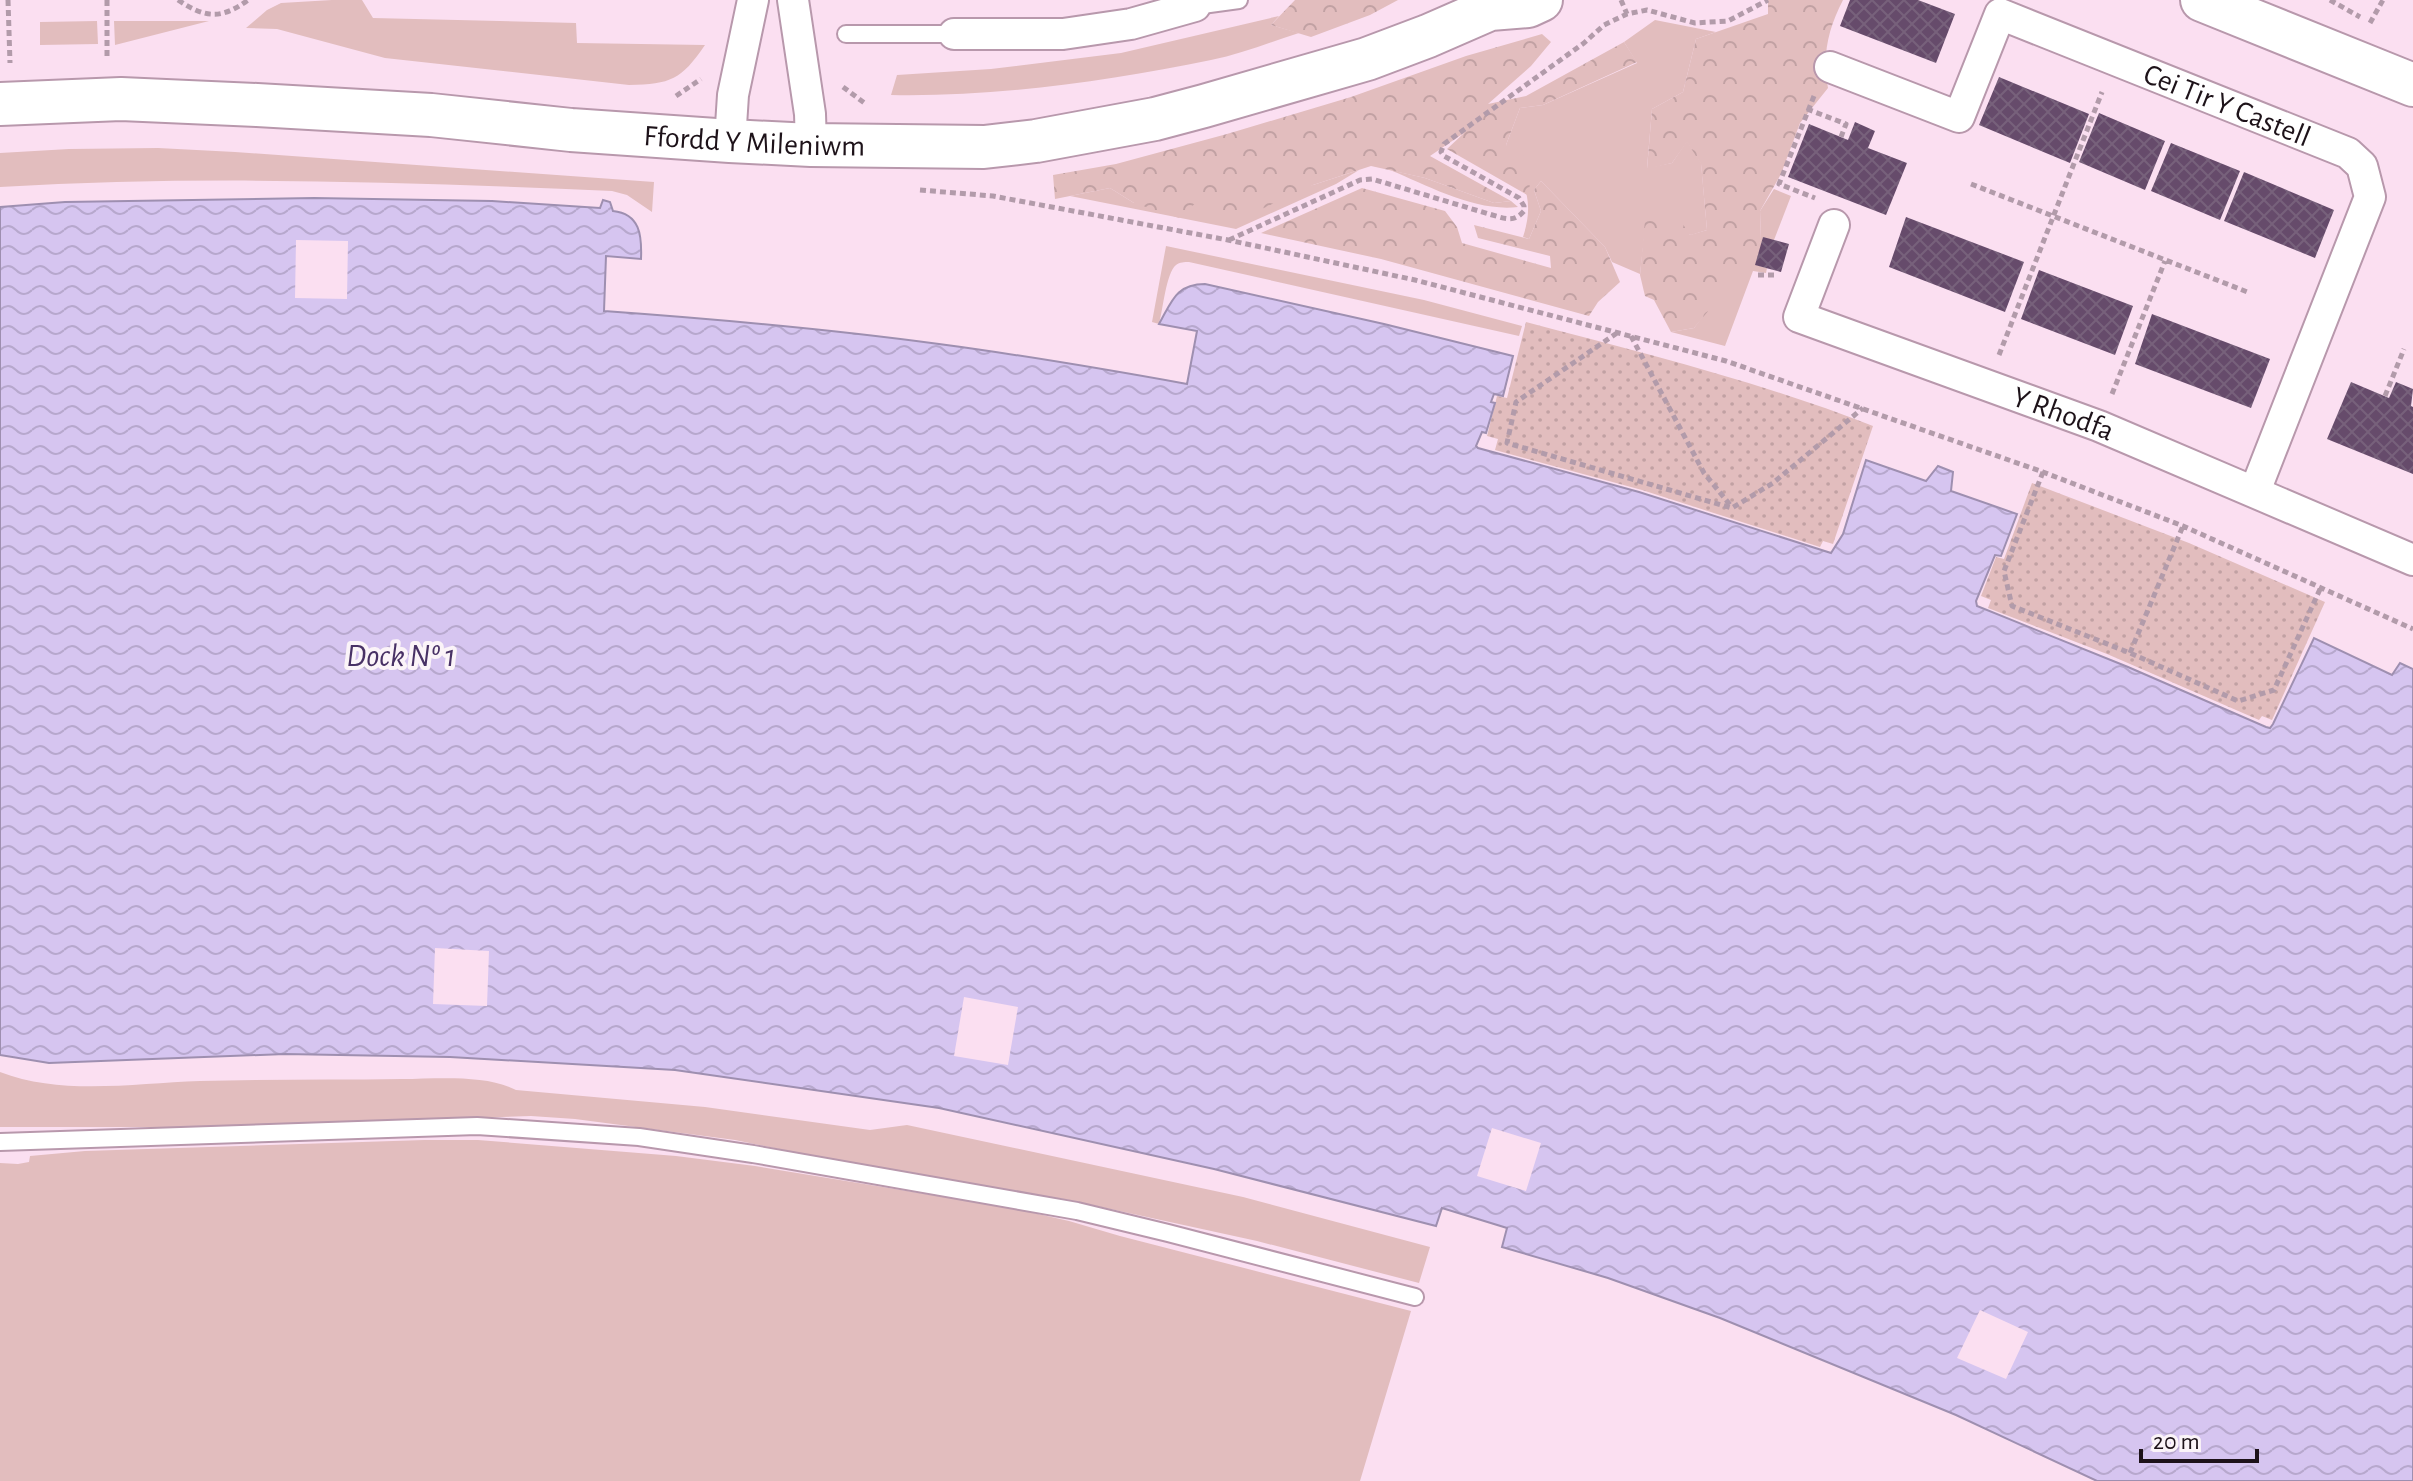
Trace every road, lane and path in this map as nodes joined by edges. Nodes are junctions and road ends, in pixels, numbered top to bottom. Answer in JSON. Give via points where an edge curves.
{"nodes":[{"id":1,"x":8,"y":0,"type":"edge"},
{"id":2,"x":107,"y":0,"type":"edge"},
{"id":3,"x":178,"y":0,"type":"edge"},
{"id":4,"x":248,"y":0,"type":"edge"},
{"id":5,"x":753,"y":0,"type":"edge"},
{"id":6,"x":793,"y":0,"type":"edge"},
{"id":7,"x":1239,"y":0,"type":"edge"},
{"id":8,"x":1541,"y":0,"type":"edge"},
{"id":9,"x":1621,"y":0,"type":"edge"},
{"id":10,"x":1768,"y":0,"type":"edge"},
{"id":11,"x":2202,"y":0,"type":"edge"},
{"id":12,"x":2383,"y":0,"type":"edge"},
{"id":13,"x":1492,"y":4,"type":"edge"},
{"id":14,"x":1195,"y":6,"type":"joint"},
{"id":15,"x":1130,"y":12,"type":"edge"},
{"id":16,"x":1627,"y":14,"type":"junction"},
{"id":17,"x":0,"y":20,"type":"edge"},
{"id":18,"x":9,"y":20,"type":"junction"},
{"id":19,"x":2370,"y":23,"type":"dead end"},
{"id":20,"x":846,"y":34,"type":"dead end"},
{"id":21,"x":954,"y":34,"type":"joint"},
{"id":22,"x":107,"y":59,"type":"dead end"},
{"id":23,"x":2115,"y":60,"type":"junction"},
{"id":24,"x":1830,"y":67,"type":"dead end"},
{"id":25,"x":838,"y":83,"type":"dead end"},
{"id":26,"x":2413,"y":85,"type":"edge"},
{"id":27,"x":6,"y":86,"type":"edge"},
{"id":28,"x":872,"y":108,"type":"dead end"},
{"id":29,"x":1841,"y":137,"type":"dead end"},
{"id":30,"x":730,"y":141,"type":"junction"},
{"id":31,"x":811,"y":145,"type":"junction"},
{"id":32,"x":1779,"y":184,"type":"dead end"},
{"id":33,"x":1971,"y":184,"type":"dead end"},
{"id":34,"x":918,"y":190,"type":"dead end"},
{"id":35,"x":2052,"y":217,"type":"junction"},
{"id":36,"x":1834,"y":225,"type":"dead end"},
{"id":37,"x":1228,"y":240,"type":"junction"},
{"id":38,"x":2165,"y":261,"type":"junction"},
{"id":39,"x":2250,"y":293,"type":"dead end"},
{"id":40,"x":1618,"y":332,"type":"junction"},
{"id":41,"x":1631,"y":335,"type":"junction"},
{"id":42,"x":2404,"y":349,"type":"dead end"},
{"id":43,"x":1987,"y":386,"type":"junction"},
{"id":44,"x":2385,"y":396,"type":"dead end"},
{"id":45,"x":1863,"y":408,"type":"junction"},
{"id":46,"x":2099,"y":426,"type":"junction"},
{"id":47,"x":2043,"y":472,"type":"junction"},
{"id":48,"x":2255,"y":491,"type":"junction"},
{"id":49,"x":1732,"y":508,"type":"junction"},
{"id":50,"x":2183,"y":526,"type":"junction"},
{"id":51,"x":2413,"y":560,"type":"edge"},
{"id":52,"x":2321,"y":587,"type":"junction"},
{"id":53,"x":2413,"y":629,"type":"edge"},
{"id":54,"x":2130,"y":653,"type":"junction"},
{"id":55,"x":0,"y":1142,"type":"edge"},
{"id":56,"x":1415,"y":1297,"type":"dead end"}],
"edges":[{"from":1,"to":18,"type":"path"},
{"from":2,"to":22,"type":"path"},
{"from":3,"to":4,"type":"path","via":[[196,12],[213,14],[232,12]]},
{"from":5,"to":30,"type":"street","via":[[733,95]]},
{"from":6,"to":31,"type":"street"},
{"from":7,"to":14,"type":"lane"},
{"from":8,"to":13,"type":"street","via":[[1528,6]]},
{"from":9,"to":16,"type":"path"},
{"from":10,"to":16,"type":"path","via":[[1728,21],[1695,23],[1647,10]]},
{"from":11,"to":26,"type":"street"},
{"from":12,"to":19,"type":"path"},
{"from":13,"to":31,"type":"street","name":"Ffordd Y Mileniwm","via":[[1367,59],[1155,119],[984,147]]},
{"from":14,"to":15,"type":"street"},
{"from":15,"to":21,"type":"street","via":[[1063,34]]},
{"from":16,"to":37,"type":"path","via":[[1604,25],[1444,144],[1444,156],[1519,198],[1524,211],[1518,217],[1510,220],[1372,179]]},
{"from":17,"to":18,"type":"path"},
{"from":18,"to":27,"type":"path"},
{"from":20,"to":21,"type":"lane"},
{"from":23,"to":24,"type":"street","name":"Cei Tir Y Castell","via":[[2000,14],[1959,117]]},
{"from":23,"to":35,"type":"path"},
{"from":23,"to":48,"type":"street","name":"Cei Tir Y Castell","via":[[2348,153],[2362,166],[2370,197]]},
{"from":25,"to":28,"type":"path"},
{"from":27,"to":30,"type":"street","name":"Ffordd Y Mileniwm","via":[[121,99],[431,115]]},
{"from":29,"to":32,"type":"path","via":[[1846,124],[1807,109]]},
{"from":30,"to":31,"type":"street","name":"Ffordd Y Mileniwm"},
{"from":33,"to":35,"type":"path"},
{"from":34,"to":37,"type":"path","via":[[993,196]]},
{"from":35,"to":38,"type":"path"},
{"from":35,"to":43,"type":"path"},
{"from":36,"to":43,"type":"street","name":"Y Rhodfa","via":[[1799,317]]},
{"from":37,"to":40,"type":"path","via":[[1415,280]]},
{"from":38,"to":39,"type":"path"},
{"from":38,"to":46,"type":"path"},
{"from":40,"to":41,"type":"path"},
{"from":40,"to":49,"type":"path","via":[[1516,402],[1507,443]]},
{"from":41,"to":45,"type":"path"},
{"from":41,"to":49,"type":"path","via":[[1704,473]]},
{"from":42,"to":44,"type":"path"},
{"from":43,"to":46,"type":"street","name":"Y Rhodfa"},
{"from":45,"to":47,"type":"path"},
{"from":45,"to":49,"type":"path","via":[[1773,483]]},
{"from":46,"to":48,"type":"street","name":"Y Rhodfa"},
{"from":47,"to":50,"type":"path"},
{"from":47,"to":54,"type":"path","via":[[2004,571],[2012,606]]},
{"from":48,"to":51,"type":"street","name":"Y Rhodfa"},
{"from":50,"to":52,"type":"path"},
{"from":50,"to":54,"type":"path"},
{"from":52,"to":53,"type":"path"},
{"from":52,"to":54,"type":"path","via":[[2274,690],[2238,701]]},
{"from":55,"to":56,"type":"lane","via":[[477,1126],[639,1137],[1077,1211]]}]}
